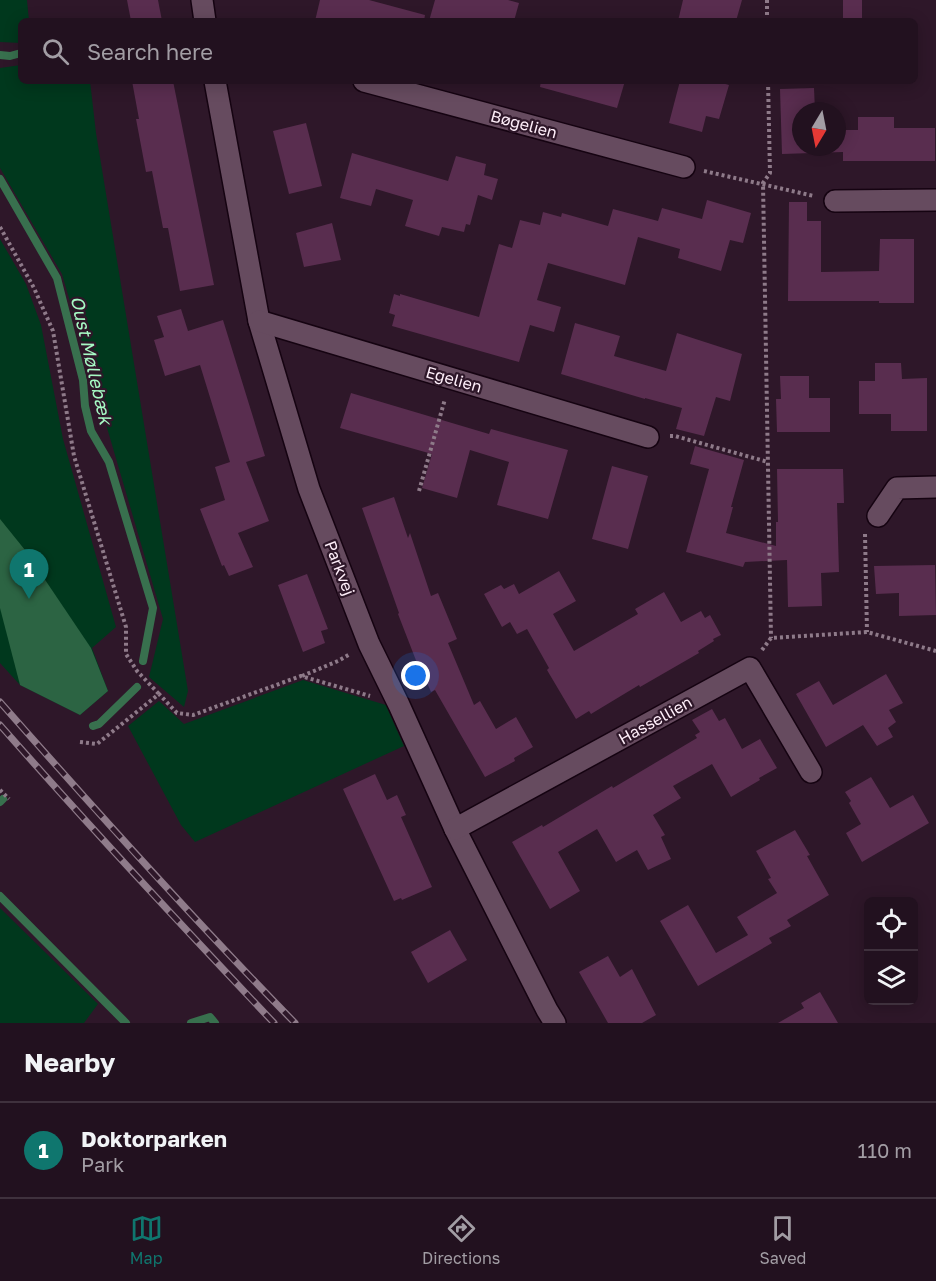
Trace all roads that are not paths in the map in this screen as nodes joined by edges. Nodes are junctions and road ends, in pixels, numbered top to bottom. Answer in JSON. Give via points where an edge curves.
{"nodes":[{"id":1,"x":201,"y":0,"type":"edge"},
{"id":2,"x":204,"y":18,"type":"edge"},
{"id":3,"x":216,"y":84,"type":"edge"},
{"id":4,"x":375,"y":84,"type":"edge"},
{"id":5,"x":684,"y":167,"type":"road end"},
{"id":6,"x":936,"y":200,"type":"edge"},
{"id":7,"x":835,"y":201,"type":"road end"},
{"id":8,"x":259,"y":321,"type":"junction"},
{"id":9,"x":648,"y":436,"type":"road end"},
{"id":10,"x":936,"y":487,"type":"edge"},
{"id":11,"x":878,"y":516,"type":"road end"},
{"id":12,"x":811,"y":772,"type":"dead end"},
{"id":13,"x":455,"y":829,"type":"junction"},
{"id":14,"x":555,"y":1023,"type":"edge"}],
"edges":[{"from":1,"to":2,"type":"street"},
{"from":3,"to":8,"type":"street","name":"Parkvej"},
{"from":4,"to":5,"type":"street","name":"Bøgelien"},
{"from":6,"to":7,"type":"street"},
{"from":8,"to":9,"type":"street","name":"Egelien"},
{"from":8,"to":13,"type":"street","name":"Parkvej","via":[[309,489],[369,644]]},
{"from":10,"to":11,"type":"street","via":[[897,488]]},
{"from":12,"to":13,"type":"street","name":"Hassellien","via":[[750,668]]},
{"from":13,"to":14,"type":"street","name":"Parkvej"}]}
